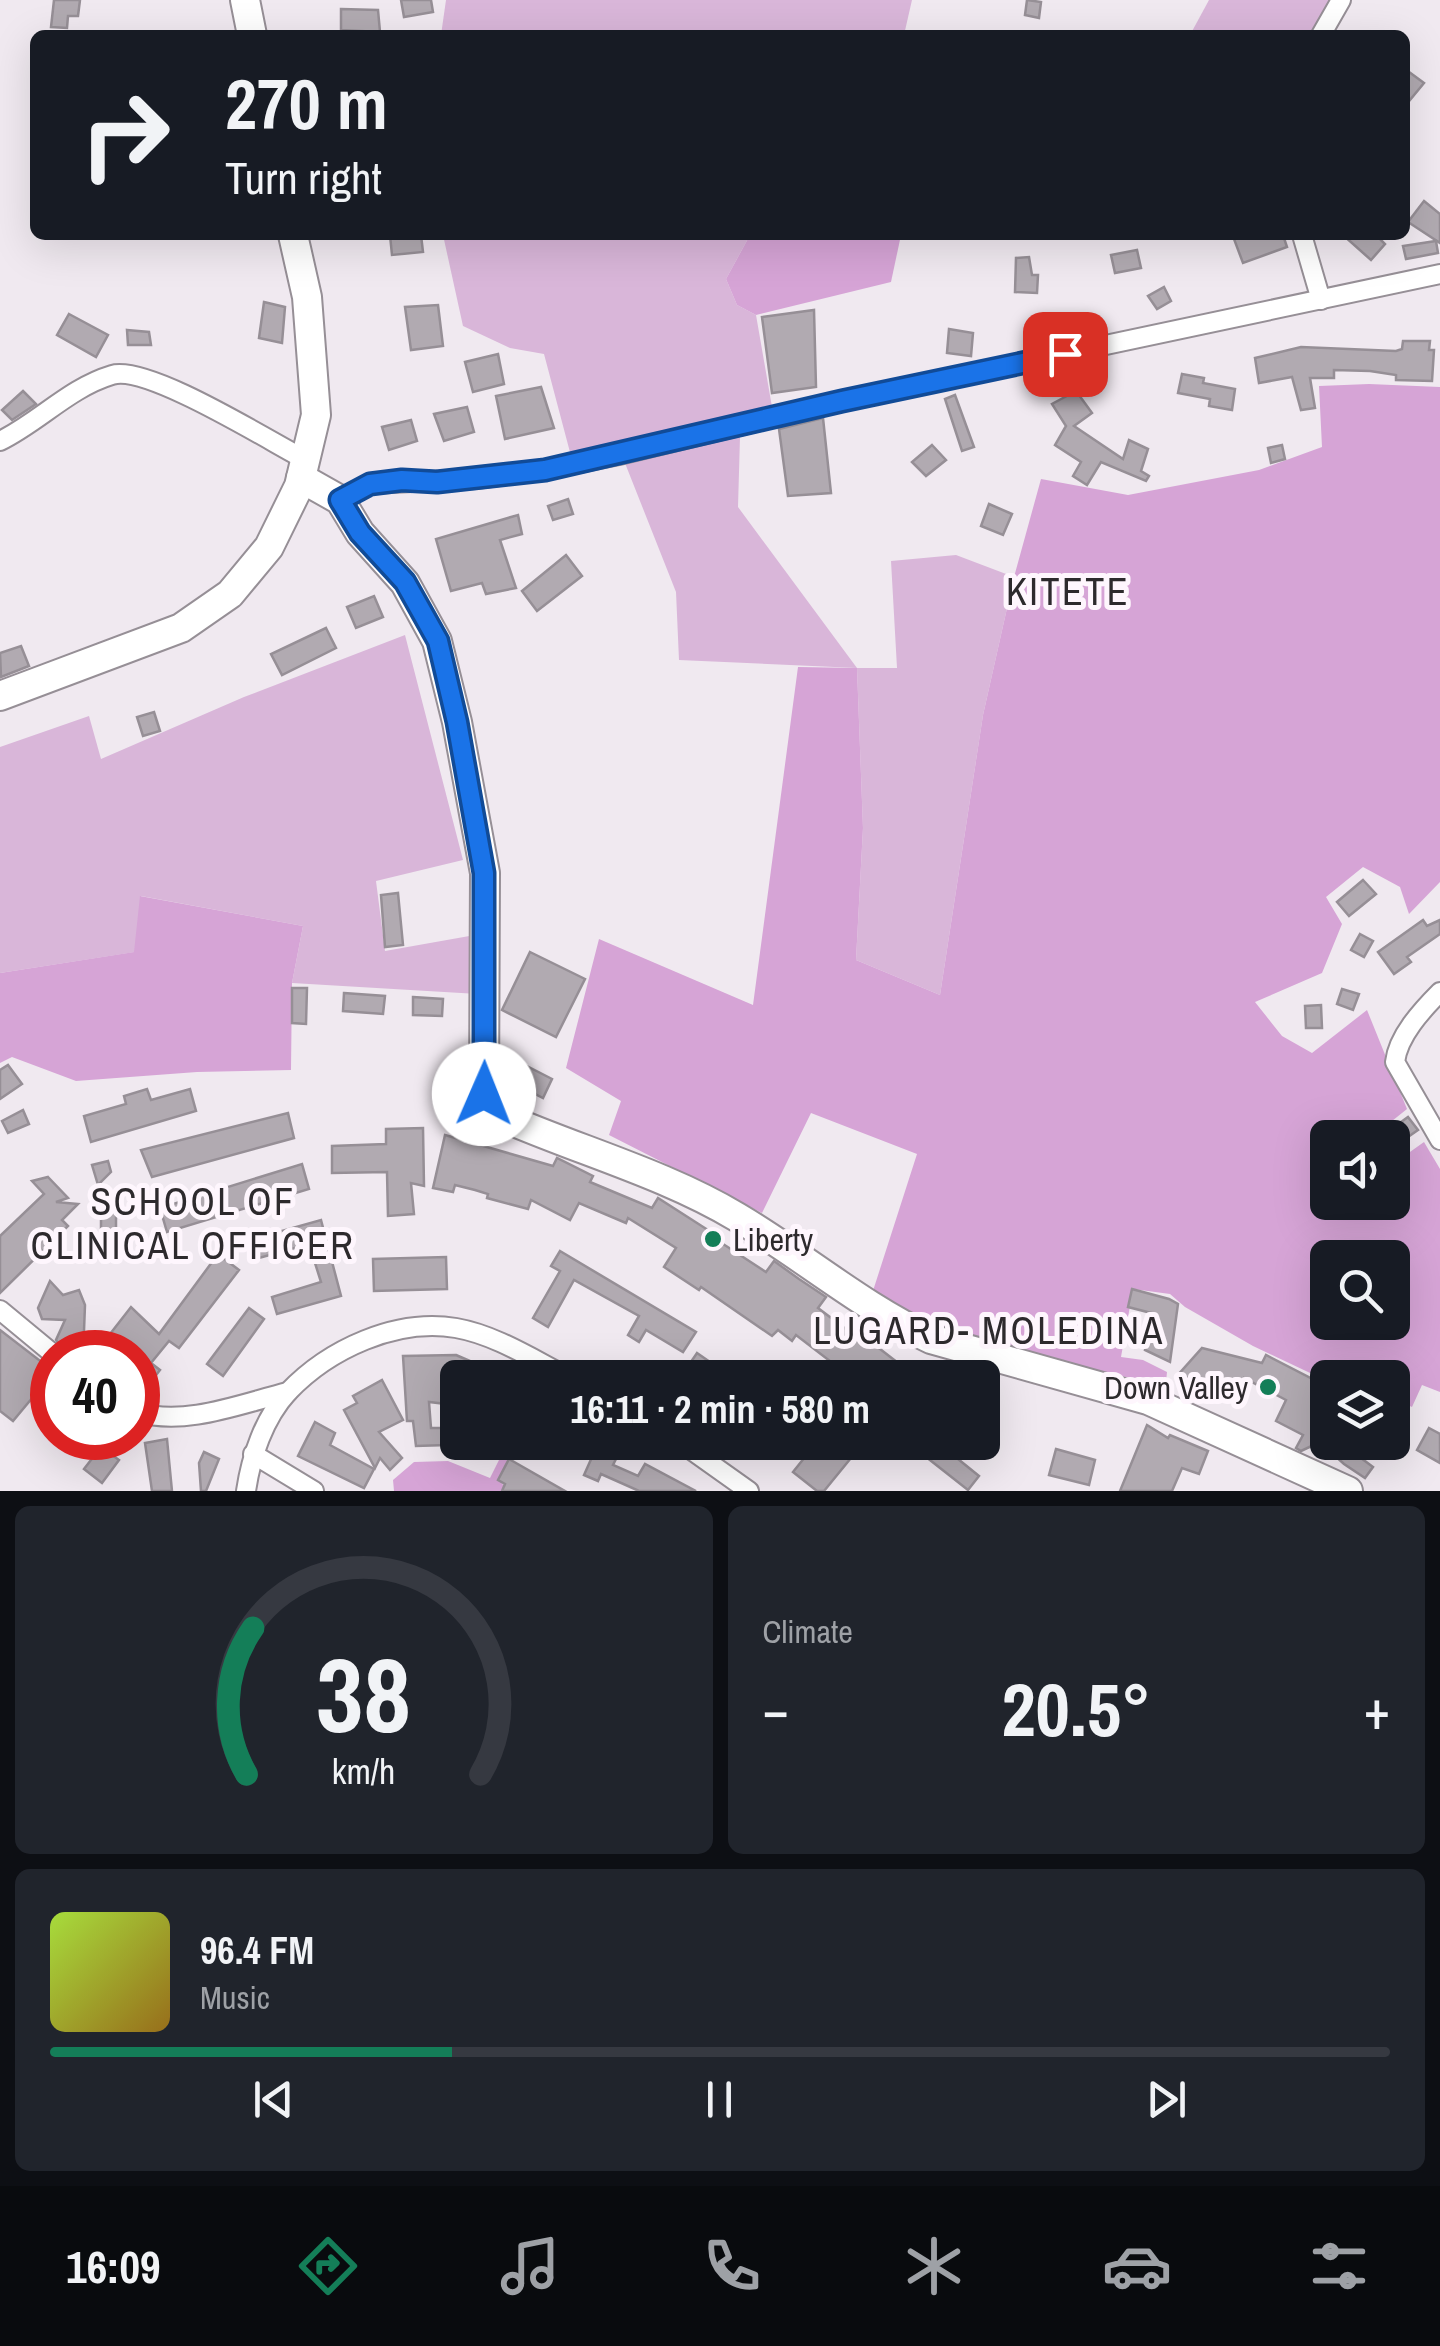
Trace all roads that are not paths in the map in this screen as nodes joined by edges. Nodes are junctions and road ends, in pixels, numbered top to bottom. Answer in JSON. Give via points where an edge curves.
{"nodes":[{"id":1,"x":245,"y":0,"type":"edge"},
{"id":2,"x":1342,"y":0,"type":"edge"},
{"id":3,"x":251,"y":30,"type":"edge"},
{"id":4,"x":1324,"y":30,"type":"edge"},
{"id":5,"x":293,"y":240,"type":"edge"},
{"id":6,"x":1303,"y":240,"type":"edge"},
{"id":7,"x":1440,"y":274,"type":"edge"},
{"id":8,"x":1321,"y":300,"type":"junction"},
{"id":9,"x":0,"y":441,"type":"edge"},
{"id":10,"x":301,"y":478,"type":"junction"},
{"id":11,"x":340,"y":500,"type":"junction"},
{"id":12,"x":0,"y":696,"type":"edge"},
{"id":13,"x":1440,"y":992,"type":"edge"},
{"id":14,"x":1440,"y":1140,"type":"edge"},
{"id":15,"x":0,"y":1310,"type":"edge"},
{"id":16,"x":30,"y":1335,"type":"edge"},
{"id":17,"x":534,"y":1360,"type":"edge"},
{"id":18,"x":288,"y":1392,"type":"junction"},
{"id":19,"x":160,"y":1416,"type":"edge"},
{"id":20,"x":253,"y":1454,"type":"junction"},
{"id":21,"x":705,"y":1460,"type":"edge"},
{"id":22,"x":246,"y":1491,"type":"edge"},
{"id":23,"x":314,"y":1491,"type":"edge"},
{"id":24,"x":749,"y":1491,"type":"edge"},
{"id":25,"x":1348,"y":1491,"type":"edge"}],
"edges":[{"from":1,"to":3,"type":"street"},
{"from":2,"to":4,"type":"street"},
{"from":5,"to":10,"type":"street","via":[[307,297],[316,414]]},
{"from":6,"to":8,"type":"street"},
{"from":7,"to":8,"type":"street"},
{"from":8,"to":11,"type":"street","via":[[619,455],[476,479],[370,484]]},
{"from":9,"to":10,"type":"street","via":[[67,396],[115,374],[138,375],[164,385]]},
{"from":10,"to":11,"type":"street"},
{"from":10,"to":12,"type":"street","via":[[269,546],[230,594],[181,628]]},
{"from":11,"to":25,"type":"street","via":[[405,582],[438,641],[484,873],[484,1094],[490,1108],[736,1216],[931,1340],[1148,1400]]},
{"from":13,"to":14,"type":"street","via":[[1399,1046],[1396,1062]]},
{"from":15,"to":16,"type":"street"},
{"from":17,"to":18,"type":"street","via":[[472,1332],[416,1328],[342,1351]]},
{"from":18,"to":19,"type":"street","via":[[193,1415]]},
{"from":18,"to":20,"type":"street"},
{"from":20,"to":22,"type":"street"},
{"from":20,"to":23,"type":"street"},
{"from":21,"to":24,"type":"street"}]}
